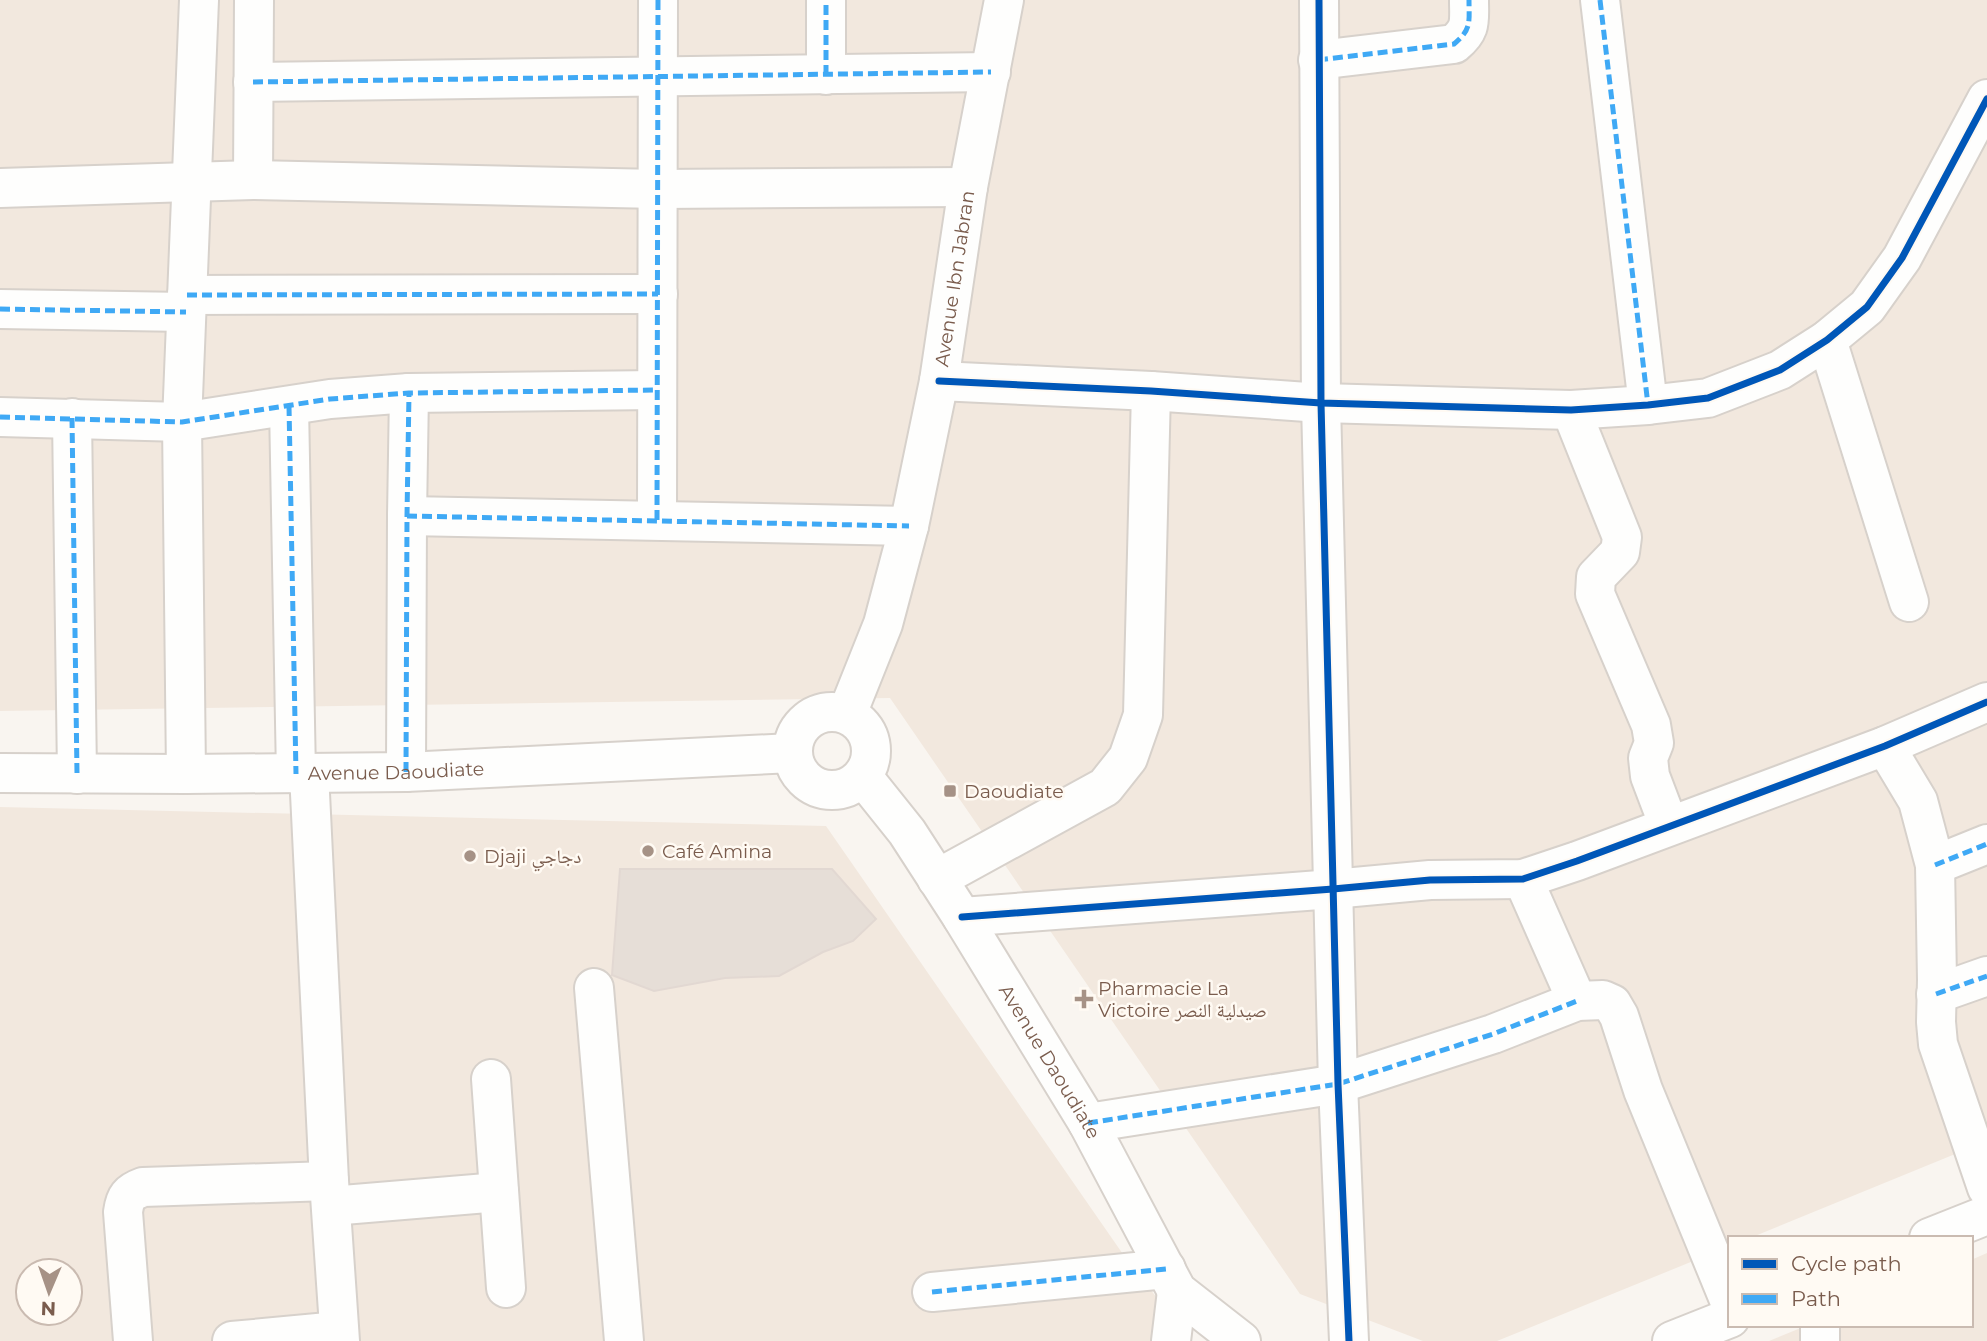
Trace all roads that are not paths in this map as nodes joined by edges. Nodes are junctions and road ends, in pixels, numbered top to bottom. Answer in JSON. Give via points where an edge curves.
{"nodes":[{"id":1,"x":199,"y":0,"type":"edge"},
{"id":2,"x":254,"y":0,"type":"edge"},
{"id":3,"x":658,"y":0,"type":"edge"},
{"id":4,"x":826,"y":0,"type":"edge"},
{"id":5,"x":1004,"y":0,"type":"edge"},
{"id":6,"x":1319,"y":0,"type":"edge"},
{"id":7,"x":1469,"y":0,"type":"edge"},
{"id":8,"x":1600,"y":0,"type":"edge"},
{"id":9,"x":1318,"y":60,"type":"junction"},
{"id":10,"x":991,"y":72,"type":"junction"},
{"id":11,"x":826,"y":75,"type":"junction"},
{"id":12,"x":658,"y":76,"type":"junction"},
{"id":13,"x":254,"y":82,"type":"junction"},
{"id":14,"x":1987,"y":99,"type":"edge"},
{"id":15,"x":253,"y":180,"type":"junction"},
{"id":16,"x":192,"y":182,"type":"junction"},
{"id":17,"x":968,"y":187,"type":"junction"},
{"id":18,"x":0,"y":188,"type":"edge"},
{"id":19,"x":658,"y":188,"type":"junction"},
{"id":20,"x":658,"y":295,"type":"junction"},
{"id":21,"x":186,"y":303,"type":"junction"},
{"id":22,"x":0,"y":309,"type":"edge"},
{"id":23,"x":1827,"y":340,"type":"junction"},
{"id":24,"x":939,"y":381,"type":"junction"},
{"id":25,"x":656,"y":390,"type":"junction"},
{"id":26,"x":1151,"y":391,"type":"junction"},
{"id":27,"x":409,"y":393,"type":"junction"},
{"id":28,"x":1321,"y":403,"type":"junction"},
{"id":29,"x":1648,"y":405,"type":"junction"},
{"id":30,"x":289,"y":406,"type":"junction"},
{"id":31,"x":1571,"y":410,"type":"junction"},
{"id":32,"x":0,"y":417,"type":"edge"},
{"id":33,"x":72,"y":418,"type":"junction"},
{"id":34,"x":182,"y":422,"type":"junction"},
{"id":35,"x":407,"y":516,"type":"junction"},
{"id":36,"x":657,"y":520,"type":"junction"},
{"id":37,"x":909,"y":526,"type":"junction"},
{"id":38,"x":1909,"y":603,"type":"dead end"},
{"id":39,"x":1987,"y":702,"type":"edge"},
{"id":40,"x":847,"y":714,"type":"junction"},
{"id":41,"x":1885,"y":746,"type":"junction"},
{"id":42,"x":792,"y":753,"type":"junction"},
{"id":43,"x":406,"y":772,"type":"junction"},
{"id":44,"x":0,"y":773,"type":"edge"},
{"id":45,"x":303,"y":773,"type":"junction"},
{"id":46,"x":77,"y":774,"type":"junction"},
{"id":47,"x":186,"y":774,"type":"junction"},
{"id":48,"x":863,"y":777,"type":"junction"},
{"id":49,"x":1669,"y":826,"type":"junction"},
{"id":50,"x":1987,"y":844,"type":"edge"},
{"id":51,"x":1935,"y":865,"type":"junction"},
{"id":52,"x":937,"y":879,"type":"junction"},
{"id":53,"x":1523,"y":879,"type":"junction"},
{"id":54,"x":1333,"y":889,"type":"junction"},
{"id":55,"x":962,"y":916,"type":"junction"},
{"id":56,"x":1987,"y":976,"type":"edge"},
{"id":57,"x":594,"y":988,"type":"dead end"},
{"id":58,"x":1936,"y":994,"type":"junction"},
{"id":59,"x":1577,"y":1002,"type":"junction"},
{"id":60,"x":491,"y":1079,"type":"dead end"},
{"id":61,"x":1338,"y":1084,"type":"junction"},
{"id":62,"x":1088,"y":1124,"type":"junction"},
{"id":63,"x":1987,"y":1188,"type":"edge"},
{"id":64,"x":499,"y":1192,"type":"junction"},
{"id":65,"x":330,"y":1193,"type":"junction"},
{"id":66,"x":1987,"y":1215,"type":"edge"},
{"id":67,"x":1934,"y":1236,"type":"edge"},
{"id":68,"x":1171,"y":1280,"type":"junction"},
{"id":69,"x":506,"y":1288,"type":"dead end"},
{"id":70,"x":932,"y":1292,"type":"dead end"},
{"id":71,"x":1728,"y":1297,"type":"edge"},
{"id":72,"x":1728,"y":1319,"type":"edge"},
{"id":73,"x":340,"y":1336,"type":"edge"},
{"id":74,"x":132,"y":1341,"type":"edge"},
{"id":75,"x":232,"y":1341,"type":"edge"},
{"id":76,"x":624,"y":1341,"type":"edge"},
{"id":77,"x":1171,"y":1341,"type":"edge"},
{"id":78,"x":1241,"y":1341,"type":"edge"},
{"id":79,"x":1349,"y":1341,"type":"edge"},
{"id":80,"x":1672,"y":1341,"type":"edge"}],
"edges":[{"from":1,"to":16,"type":"street"},
{"from":2,"to":13,"type":"street"},
{"from":3,"to":12,"type":"street"},
{"from":4,"to":11,"type":"street"},
{"from":5,"to":10,"type":"street","name":"Avenue Ibn Jabran"},
{"from":6,"to":9,"type":"street"},
{"from":7,"to":9,"type":"street","via":[[1467,34],[1454,44]]},
{"from":8,"to":29,"type":"street"},
{"from":9,"to":28,"type":"street"},
{"from":10,"to":11,"type":"street"},
{"from":10,"to":17,"type":"street","name":"Avenue Ibn Jabran"},
{"from":11,"to":12,"type":"street"},
{"from":12,"to":13,"type":"street"},
{"from":12,"to":19,"type":"street"},
{"from":13,"to":15,"type":"street"},
{"from":14,"to":23,"type":"street","via":[[1902,258],[1867,307]]},
{"from":15,"to":16,"type":"street"},
{"from":15,"to":19,"type":"street"},
{"from":16,"to":18,"type":"street"},
{"from":16,"to":21,"type":"street"},
{"from":17,"to":19,"type":"street"},
{"from":17,"to":24,"type":"street","name":"Avenue Ibn Jabran"},
{"from":19,"to":20,"type":"street"},
{"from":20,"to":21,"type":"street"},
{"from":20,"to":25,"type":"street"},
{"from":21,"to":22,"type":"street"},
{"from":21,"to":34,"type":"street"},
{"from":23,"to":29,"type":"street","via":[[1780,370],[1708,398]]},
{"from":23,"to":38,"type":"street"},
{"from":24,"to":26,"type":"street"},
{"from":24,"to":37,"type":"street","name":"Avenue Ibn Jabran"},
{"from":25,"to":27,"type":"street"},
{"from":25,"to":36,"type":"street"},
{"from":26,"to":28,"type":"street"},
{"from":26,"to":52,"type":"street","via":[[1143,715],[1128,758],[1105,787]]},
{"from":27,"to":30,"type":"street"},
{"from":27,"to":35,"type":"street"},
{"from":28,"to":31,"type":"street"},
{"from":28,"to":54,"type":"street"},
{"from":29,"to":31,"type":"street"},
{"from":30,"to":34,"type":"street"},
{"from":30,"to":45,"type":"street"},
{"from":31,"to":49,"type":"street","via":[[1622,537],[1620,552],[1596,577],[1595,594],[1651,725],[1650,776]]},
{"from":32,"to":33,"type":"street"},
{"from":33,"to":34,"type":"street"},
{"from":33,"to":46,"type":"street"},
{"from":34,"to":47,"type":"street"},
{"from":35,"to":36,"type":"street"},
{"from":35,"to":43,"type":"street"},
{"from":36,"to":37,"type":"street"},
{"from":37,"to":40,"type":"street","name":"Avenue Ibn Jabran","via":[[883,624]]},
{"from":39,"to":41,"type":"street"},
{"from":40,"to":42,"type":"street","via":[[824,713],[803,724],[794,737]]},
{"from":40,"to":48,"type":"street","via":[[862,725],[871,742],[871,761]]},
{"from":41,"to":49,"type":"street"},
{"from":41,"to":51,"type":"street","via":[[1918,802]]},
{"from":42,"to":43,"type":"street","name":"Avenue Daoudiate"},
{"from":42,"to":48,"type":"street","via":[[797,772],[810,785],[829,791],[847,788]]},
{"from":43,"to":45,"type":"street","name":"Avenue Daoudiate"},
{"from":44,"to":46,"type":"street","name":"Avenue Daoudiate"},
{"from":45,"to":47,"type":"street","name":"Avenue Daoudiate"},
{"from":45,"to":65,"type":"street"},
{"from":46,"to":47,"type":"street","name":"Avenue Daoudiate"},
{"from":48,"to":52,"type":"street","name":"Avenue Daoudiate"},
{"from":49,"to":53,"type":"street"},
{"from":50,"to":51,"type":"street"},
{"from":51,"to":58,"type":"street"},
{"from":52,"to":55,"type":"street","name":"Avenue Daoudiate"},
{"from":53,"to":54,"type":"street","via":[[1430,880]]},
{"from":53,"to":59,"type":"street"},
{"from":54,"to":55,"type":"street"},
{"from":54,"to":61,"type":"street"},
{"from":55,"to":62,"type":"street","name":"Avenue Daoudiate"},
{"from":56,"to":58,"type":"street"},
{"from":57,"to":76,"type":"street"},
{"from":58,"to":63,"type":"street","via":[[1938,1044]]},
{"from":59,"to":61,"type":"street"},
{"from":59,"to":71,"type":"street","via":[[1604,1000],[1619,1016],[1643,1090]]},
{"from":60,"to":64,"type":"street"},
{"from":61,"to":62,"type":"street"},
{"from":61,"to":79,"type":"street"},
{"from":62,"to":68,"type":"street","name":"Avenue Daoudiate"},
{"from":64,"to":65,"type":"street"},
{"from":64,"to":69,"type":"street"},
{"from":65,"to":73,"type":"street"},
{"from":65,"to":74,"type":"street","via":[[143,1187],[131,1191],[123,1212]]},
{"from":66,"to":67,"type":"street"},
{"from":68,"to":70,"type":"street"},
{"from":68,"to":77,"type":"street"},
{"from":68,"to":78,"type":"street","name":"Avenue Daoudiate"},
{"from":72,"to":80,"type":"street"},
{"from":73,"to":75,"type":"street"}]}
